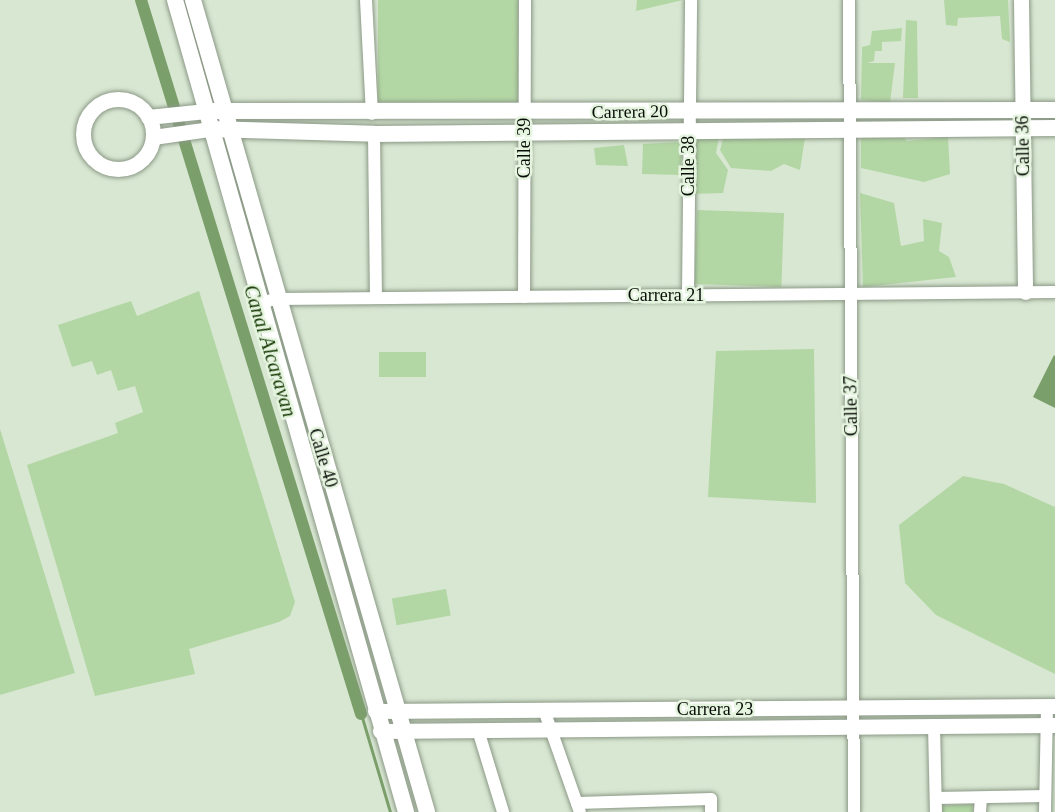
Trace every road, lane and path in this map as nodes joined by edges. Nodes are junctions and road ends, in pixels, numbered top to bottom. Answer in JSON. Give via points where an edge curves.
{"nodes":[{"id":1,"x":175,"y":0,"type":"edge"},
{"id":2,"x":193,"y":0,"type":"edge"},
{"id":3,"x":366,"y":0,"type":"edge"},
{"id":4,"x":525,"y":0,"type":"edge"},
{"id":5,"x":691,"y":0,"type":"edge"},
{"id":6,"x":849,"y":0,"type":"edge"},
{"id":7,"x":1021,"y":0,"type":"edge"},
{"id":8,"x":224,"y":109,"type":"junction"},
{"id":9,"x":849,"y":110,"type":"junction"},
{"id":10,"x":1055,"y":110,"type":"edge"},
{"id":11,"x":688,"y":111,"type":"junction"},
{"id":12,"x":1023,"y":111,"type":"junction"},
{"id":13,"x":199,"y":112,"type":"junction"},
{"id":14,"x":524,"y":113,"type":"junction"},
{"id":15,"x":372,"y":114,"type":"junction"},
{"id":16,"x":148,"y":117,"type":"junction"},
{"id":17,"x":1055,"y":128,"type":"edge"},
{"id":18,"x":210,"y":129,"type":"junction"},
{"id":19,"x":1023,"y":129,"type":"junction"},
{"id":20,"x":230,"y":130,"type":"junction"},
{"id":21,"x":850,"y":131,"type":"junction"},
{"id":22,"x":524,"y":132,"type":"junction"},
{"id":23,"x":688,"y":132,"type":"junction"},
{"id":24,"x":374,"y":134,"type":"junction"},
{"id":25,"x":153,"y":137,"type":"junction"},
{"id":26,"x":1025,"y":292,"type":"junction"},
{"id":27,"x":1055,"y":292,"type":"edge"},
{"id":28,"x":850,"y":294,"type":"junction"},
{"id":29,"x":688,"y":295,"type":"junction"},
{"id":30,"x":524,"y":297,"type":"junction"},
{"id":31,"x":376,"y":298,"type":"junction"},
{"id":32,"x":276,"y":299,"type":"junction"},
{"id":33,"x":259,"y":303,"type":"junction"},
{"id":34,"x":1051,"y":706,"type":"edge"},
{"id":35,"x":854,"y":708,"type":"junction"},
{"id":36,"x":544,"y":710,"type":"junction"},
{"id":37,"x":375,"y":711,"type":"junction"},
{"id":38,"x":398,"y":711,"type":"junction"},
{"id":39,"x":1050,"y":725,"type":"edge"},
{"id":40,"x":934,"y":726,"type":"junction"},
{"id":41,"x":854,"y":728,"type":"junction"},
{"id":42,"x":547,"y":729,"type":"junction"},
{"id":43,"x":404,"y":730,"type":"junction"},
{"id":44,"x":478,"y":730,"type":"junction"},
{"id":45,"x":380,"y":731,"type":"junction"},
{"id":46,"x":1045,"y":796,"type":"junction"},
{"id":47,"x":936,"y":798,"type":"junction"},
{"id":48,"x":981,"y":798,"type":"junction"},
{"id":49,"x":579,"y":807,"type":"edge"},
{"id":50,"x":406,"y":812,"type":"edge"},
{"id":51,"x":427,"y":812,"type":"edge"},
{"id":52,"x":503,"y":812,"type":"edge"},
{"id":53,"x":711,"y":812,"type":"edge"},
{"id":54,"x":854,"y":812,"type":"edge"},
{"id":55,"x":936,"y":812,"type":"edge"},
{"id":56,"x":980,"y":812,"type":"edge"},
{"id":57,"x":1045,"y":812,"type":"edge"}],
"edges":[{"from":1,"to":13,"type":"main road","name":"Calle 40"},
{"from":2,"to":8,"type":"main road","name":"Calle 40"},
{"from":3,"to":15,"type":"street"},
{"from":4,"to":14,"type":"street","name":"Calle 39"},
{"from":5,"to":11,"type":"street","name":"Calle 38"},
{"from":6,"to":9,"type":"street","name":"Calle 37"},
{"from":7,"to":12,"type":"street","name":"Calle 36"},
{"from":8,"to":13,"type":"main road","name":"Carrera 20"},
{"from":8,"to":15,"type":"main road","name":"Carrera 20"},
{"from":8,"to":20,"type":"main road","name":"Calle 40"},
{"from":9,"to":11,"type":"main road","name":"Carrera 20"},
{"from":9,"to":12,"type":"main road","name":"Carrera 20"},
{"from":9,"to":21,"type":"street","name":"Calle 37"},
{"from":10,"to":12,"type":"main road","name":"Carrera 20"},
{"from":11,"to":14,"type":"main road","name":"Carrera 20"},
{"from":11,"to":23,"type":"street","name":"Calle 38"},
{"from":12,"to":19,"type":"street","name":"Calle 36"},
{"from":13,"to":16,"type":"street"},
{"from":13,"to":18,"type":"main road","name":"Calle 40"},
{"from":14,"to":15,"type":"main road","name":"Carrera 20"},
{"from":14,"to":22,"type":"street","name":"Calle 39"},
{"from":16,"to":25,"type":"street"},
{"from":16,"to":25,"type":"street","via":[[129,101],[101,104],[85,124],[85,144],[97,162],[116,169],[144,158]]},
{"from":17,"to":19,"type":"main road","name":"Carrera 20"},
{"from":18,"to":20,"type":"main road","name":"Carrera 20"},
{"from":18,"to":25,"type":"street"},
{"from":18,"to":33,"type":"main road","name":"Calle 40"},
{"from":19,"to":21,"type":"main road","name":"Carrera 20"},
{"from":19,"to":26,"type":"street","name":"Calle 36"},
{"from":20,"to":24,"type":"main road","name":"Carrera 20"},
{"from":20,"to":32,"type":"main road","name":"Calle 40"},
{"from":21,"to":23,"type":"main road","name":"Carrera 20"},
{"from":21,"to":28,"type":"street","name":"Calle 37"},
{"from":22,"to":23,"type":"main road","name":"Carrera 20"},
{"from":22,"to":24,"type":"main road","name":"Carrera 20"},
{"from":22,"to":30,"type":"street","name":"Calle 39"},
{"from":23,"to":29,"type":"street","name":"Calle 38"},
{"from":24,"to":31,"type":"street"},
{"from":26,"to":27,"type":"street","name":"Carrera 21"},
{"from":26,"to":28,"type":"street","name":"Carrera 21"},
{"from":28,"to":29,"type":"street","name":"Carrera 21"},
{"from":28,"to":35,"type":"street","name":"Calle 37"},
{"from":29,"to":30,"type":"street","name":"Carrera 21"},
{"from":30,"to":31,"type":"street","name":"Carrera 21"},
{"from":31,"to":32,"type":"street","name":"Carrera 21"},
{"from":32,"to":33,"type":"street","name":"Carrera 21"},
{"from":32,"to":38,"type":"main road","name":"Calle 40"},
{"from":33,"to":37,"type":"main road","name":"Calle 40"},
{"from":34,"to":35,"type":"street","name":"Carrera 23"},
{"from":34,"to":39,"type":"street"},
{"from":35,"to":36,"type":"street","name":"Carrera 23"},
{"from":35,"to":41,"type":"street","name":"Calle 37"},
{"from":36,"to":38,"type":"street","name":"Carrera 23"},
{"from":36,"to":42,"type":"street"},
{"from":37,"to":38,"type":"street","name":"Carrera 23"},
{"from":37,"to":45,"type":"main road","name":"Calle 40"},
{"from":38,"to":43,"type":"main road","name":"Calle 40"},
{"from":39,"to":40,"type":"street","name":"Carrera 23"},
{"from":39,"to":46,"type":"street"},
{"from":40,"to":41,"type":"street","name":"Carrera 23"},
{"from":40,"to":47,"type":"street"},
{"from":41,"to":42,"type":"street","name":"Carrera 23"},
{"from":41,"to":54,"type":"street","name":"Calle 37"},
{"from":42,"to":44,"type":"street","name":"Carrera 23"},
{"from":42,"to":49,"type":"street"},
{"from":43,"to":44,"type":"street","name":"Carrera 23"},
{"from":43,"to":45,"type":"street","name":"Carrera 23"},
{"from":43,"to":51,"type":"main road","name":"Calle 40"},
{"from":44,"to":52,"type":"street"},
{"from":45,"to":50,"type":"main road","name":"Calle 40"},
{"from":46,"to":48,"type":"street"},
{"from":46,"to":57,"type":"street"},
{"from":47,"to":48,"type":"street"},
{"from":47,"to":55,"type":"street"},
{"from":48,"to":56,"type":"street"},
{"from":49,"to":53,"type":"street","via":[[711,799]]}]}
